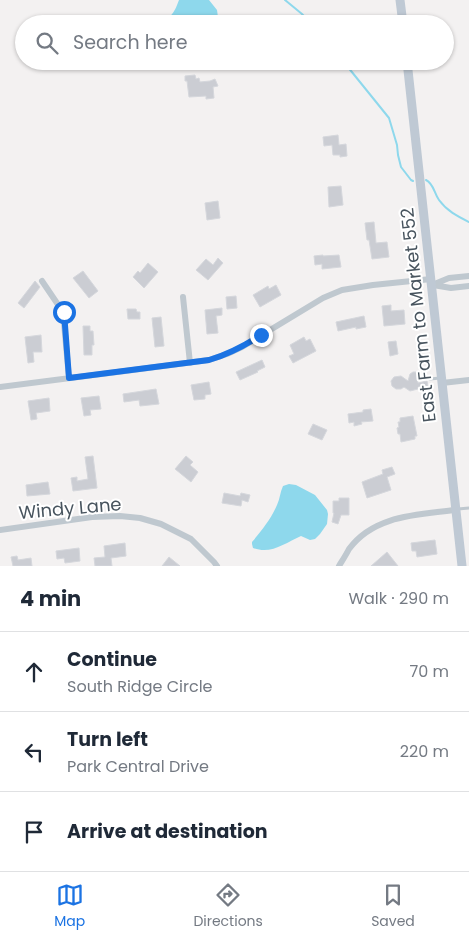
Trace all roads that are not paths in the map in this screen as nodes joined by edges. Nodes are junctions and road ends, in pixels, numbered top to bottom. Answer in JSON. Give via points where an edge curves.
{"nodes":[{"id":1,"x":400,"y":0,"type":"edge"},
{"id":2,"x":402,"y":15,"type":"edge"},
{"id":3,"x":408,"y":70,"type":"edge"},
{"id":4,"x":469,"y":276,"type":"edge"},
{"id":5,"x":42,"y":281,"type":"dead end"},
{"id":6,"x":431,"y":282,"type":"junction"},
{"id":7,"x":469,"y":286,"type":"edge"},
{"id":8,"x":183,"y":297,"type":"dead end"},
{"id":9,"x":190,"y":363,"type":"junction"},
{"id":10,"x":69,"y":378,"type":"junction"},
{"id":11,"x":430,"y":379,"type":"dead end"},
{"id":12,"x":441,"y":380,"type":"junction"},
{"id":13,"x":469,"y":380,"type":"edge"},
{"id":14,"x":0,"y":387,"type":"edge"},
{"id":15,"x":469,"y":508,"type":"edge"},
{"id":16,"x":455,"y":510,"type":"junction"},
{"id":17,"x":0,"y":530,"type":"edge"},
{"id":18,"x":217,"y":566,"type":"edge"},
{"id":19,"x":339,"y":566,"type":"edge"},
{"id":20,"x":462,"y":566,"type":"edge"}],
"edges":[{"from":1,"to":2,"type":"main road"},
{"from":3,"to":6,"type":"main road","name":"East Farm to Market 552"},
{"from":4,"to":6,"type":"street"},
{"from":5,"to":10,"type":"street","via":[[64,312]]},
{"from":6,"to":7,"type":"street","via":[[451,288]]},
{"from":6,"to":9,"type":"street","via":[[342,290],[242,347],[209,360]]},
{"from":6,"to":12,"type":"main road","name":"East Farm to Market 552"},
{"from":8,"to":9,"type":"street"},
{"from":9,"to":10,"type":"street"},
{"from":10,"to":14,"type":"street"},
{"from":11,"to":12,"type":"lane"},
{"from":12,"to":13,"type":"street"},
{"from":12,"to":16,"type":"main road","name":"East Farm to Market 552"},
{"from":15,"to":16,"type":"lane"},
{"from":16,"to":19,"type":"street","via":[[408,516],[375,526],[359,538]]},
{"from":16,"to":20,"type":"main road","name":"East Farm to Market 552"},
{"from":17,"to":18,"type":"street","name":"Windy Lane","via":[[92,517],[140,518],[167,526],[191,539]]}]}
